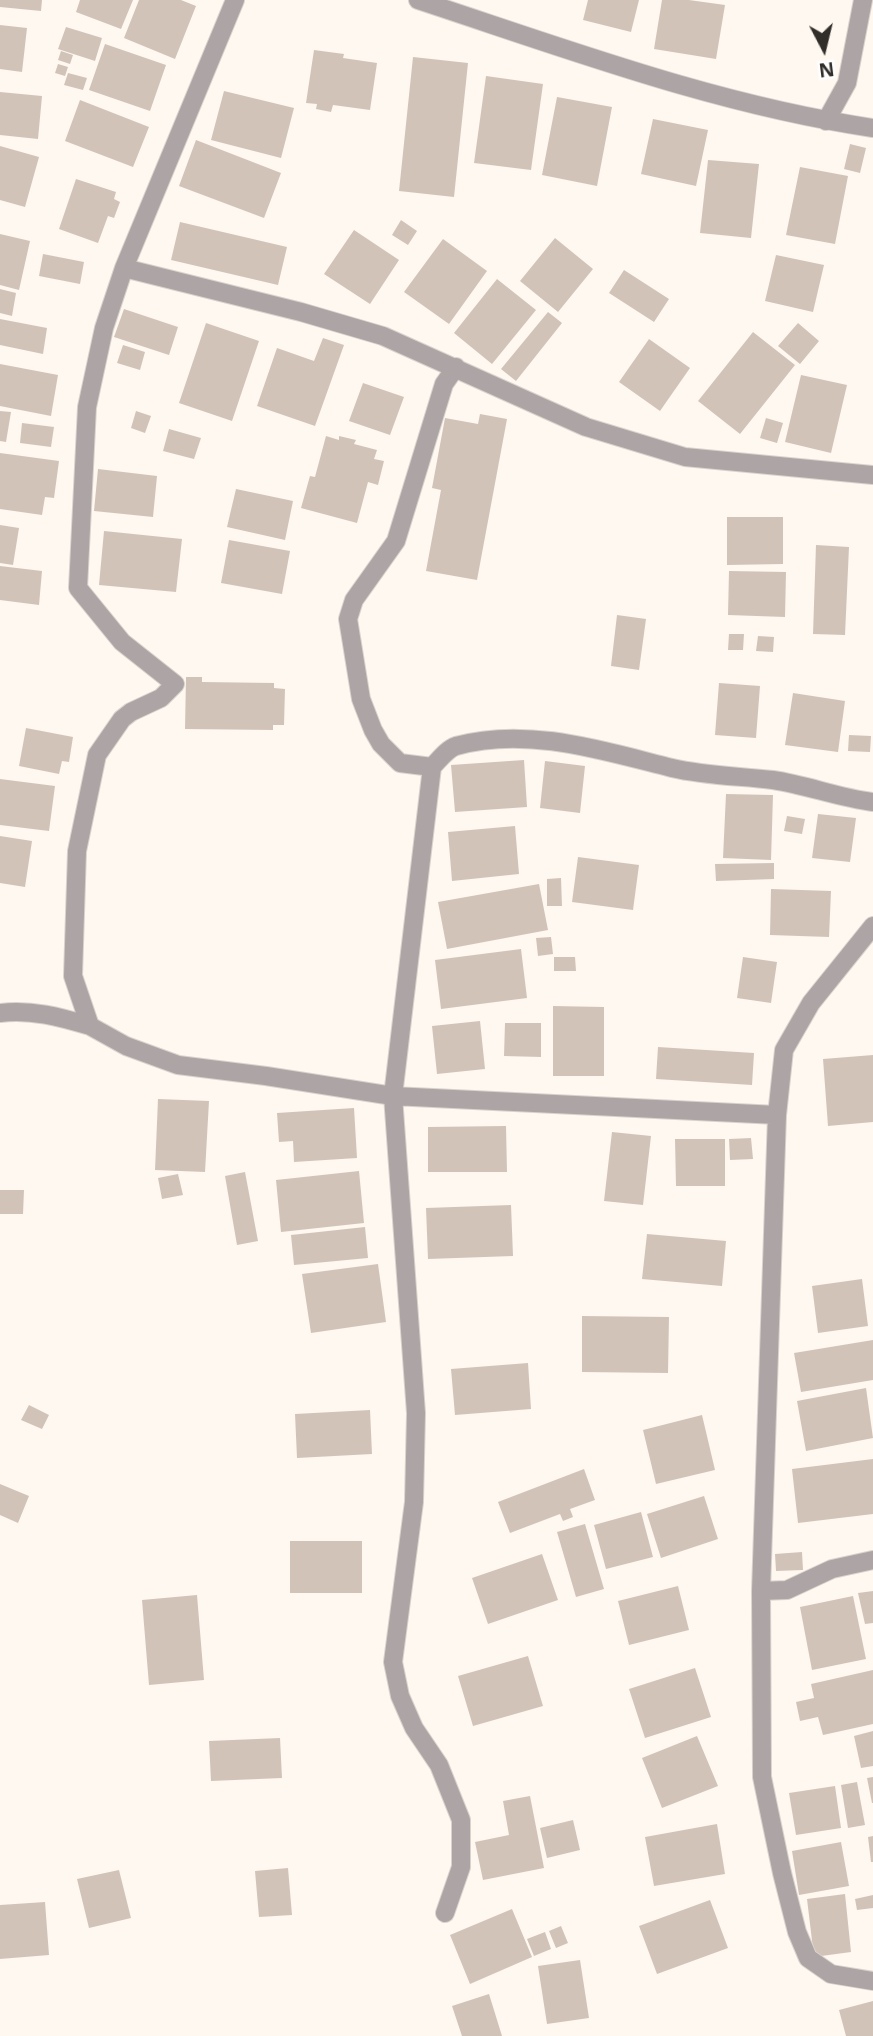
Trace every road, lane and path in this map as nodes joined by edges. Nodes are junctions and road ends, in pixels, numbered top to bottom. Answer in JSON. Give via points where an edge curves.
{"nodes":[{"id":1,"x":235,"y":0,"type":"edge"},
{"id":2,"x":418,"y":0,"type":"edge"},
{"id":3,"x":863,"y":0,"type":"edge"},
{"id":4,"x":826,"y":121,"type":"junction"},
{"id":5,"x":873,"y":128,"type":"edge"},
{"id":6,"x":124,"y":268,"type":"junction"},
{"id":7,"x":456,"y":367,"type":"junction"},
{"id":8,"x":873,"y":475,"type":"edge"},
{"id":9,"x":432,"y":767,"type":"junction"},
{"id":10,"x":873,"y":802,"type":"edge"},
{"id":11,"x":873,"y":926,"type":"edge"},
{"id":12,"x":0,"y":1013,"type":"edge"},
{"id":13,"x":90,"y":1026,"type":"junction"},
{"id":14,"x":393,"y":1096,"type":"junction"},
{"id":15,"x":777,"y":1115,"type":"junction"},
{"id":16,"x":873,"y":1560,"type":"edge"},
{"id":17,"x":761,"y":1591,"type":"junction"},
{"id":18,"x":445,"y":1913,"type":"dead end"},
{"id":19,"x":873,"y":1981,"type":"edge"}],
"edges":[{"from":1,"to":6,"type":"street"},
{"from":2,"to":4,"type":"street","via":[[668,82]]},
{"from":3,"to":4,"type":"street","via":[[847,83]]},
{"from":4,"to":5,"type":"street"},
{"from":6,"to":7,"type":"street","via":[[383,335]]},
{"from":6,"to":13,"type":"street","via":[[104,328],[87,407],[78,588],[122,642],[175,684],[161,698],[122,719],[97,755],[77,851],[73,976]]},
{"from":7,"to":8,"type":"street","via":[[586,427],[685,457]]},
{"from":7,"to":9,"type":"street","via":[[444,383],[396,541],[354,600],[348,619],[361,699],[373,730],[400,763]]},
{"from":9,"to":10,"type":"street","via":[[452,747],[513,739],[554,742],[673,768],[775,781]]},
{"from":9,"to":14,"type":"street"},
{"from":11,"to":15,"type":"street","via":[[811,1003],[784,1050]]},
{"from":12,"to":13,"type":"street","via":[[53,1015]]},
{"from":13,"to":14,"type":"street","via":[[125,1046],[178,1065]]},
{"from":14,"to":15,"type":"street"},
{"from":14,"to":18,"type":"street","via":[[416,1413],[414,1503],[393,1662],[400,1696],[414,1728],[439,1765],[461,1820],[461,1867]]},
{"from":15,"to":17,"type":"street"},
{"from":16,"to":17,"type":"street","via":[[832,1569],[787,1590]]},
{"from":17,"to":19,"type":"street","via":[[762,1777],[797,1932],[808,1958],[831,1974]]}]}
